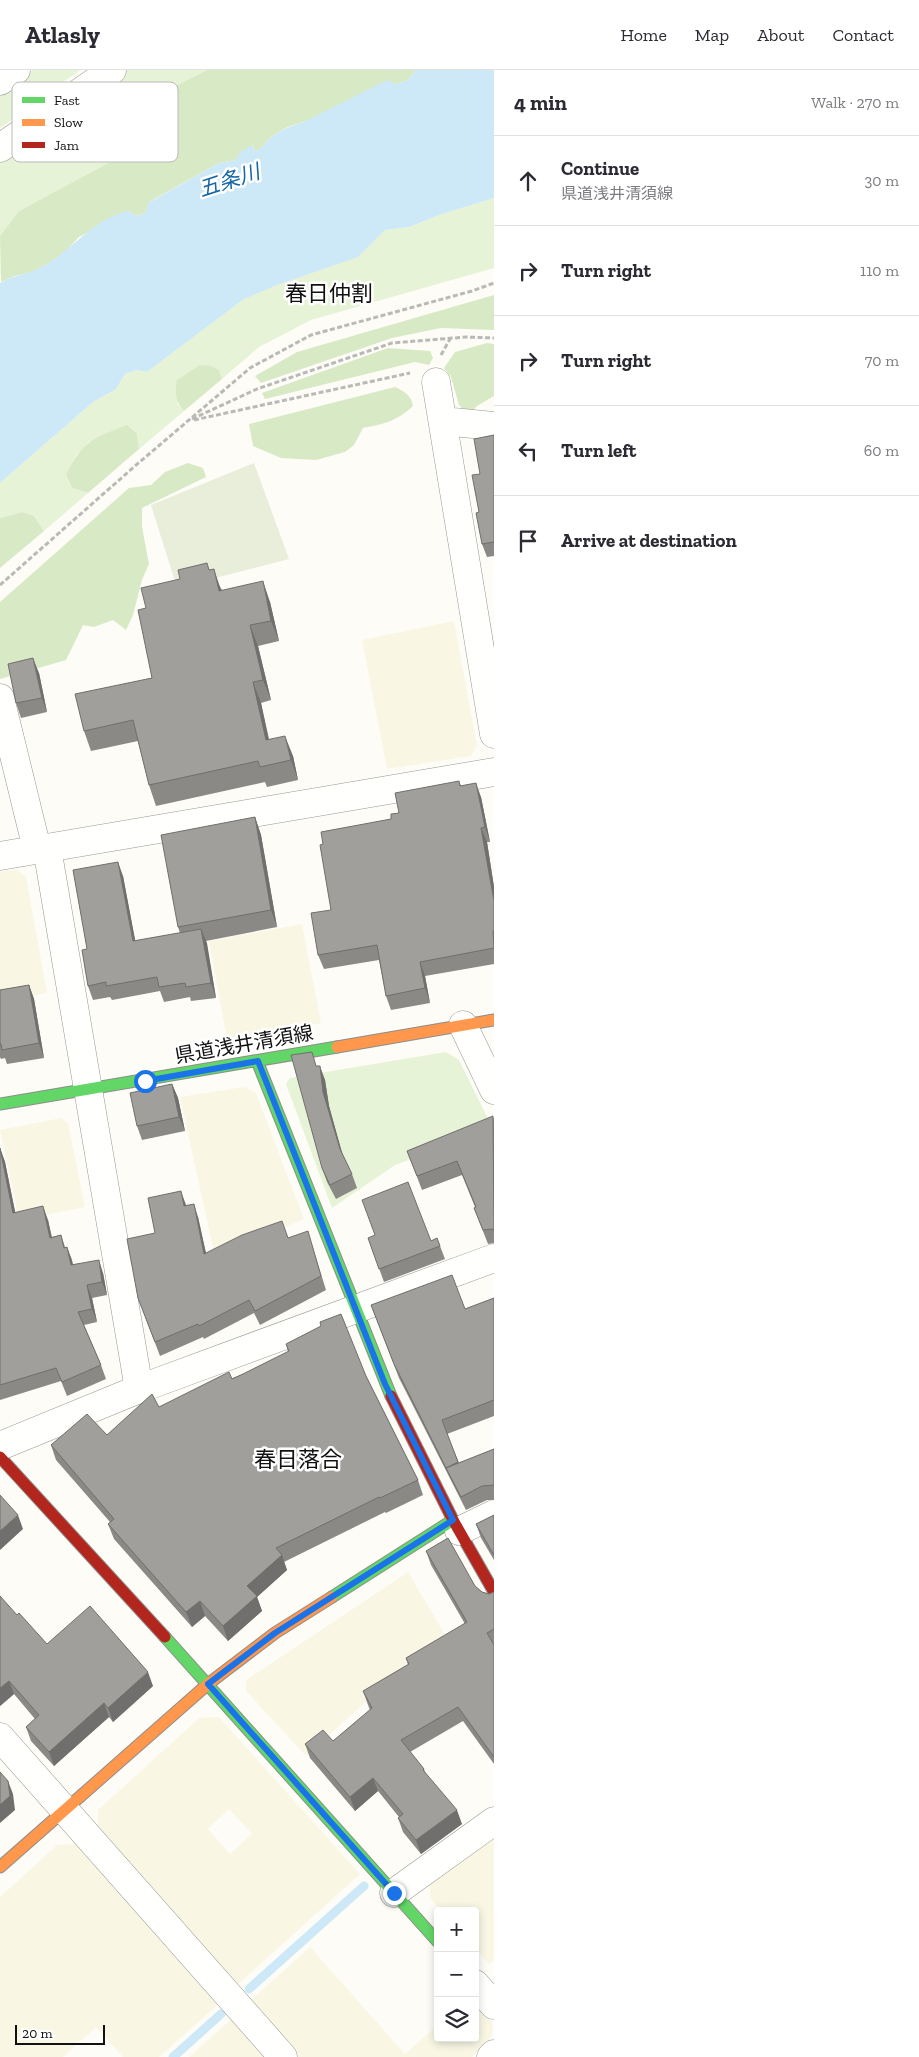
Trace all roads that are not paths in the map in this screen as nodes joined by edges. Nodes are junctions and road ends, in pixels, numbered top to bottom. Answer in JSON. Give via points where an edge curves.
{"nodes":[{"id":1,"x":16,"y":70,"type":"edge"},
{"id":2,"x":112,"y":70,"type":"edge"},
{"id":3,"x":0,"y":81,"type":"edge"},
{"id":4,"x":95,"y":82,"type":"edge"},
{"id":5,"x":12,"y":140,"type":"edge"},
{"id":6,"x":0,"y":148,"type":"edge"},
{"id":7,"x":436,"y":382,"type":"road end"},
{"id":8,"x":443,"y":421,"type":"junction"},
{"id":9,"x":494,"y":426,"type":"edge"},
{"id":10,"x":0,"y":698,"type":"edge"},
{"id":11,"x":494,"y":734,"type":"edge"},
{"id":12,"x":494,"y":772,"type":"edge"},
{"id":13,"x":42,"y":849,"type":"junction"},
{"id":14,"x":0,"y":856,"type":"edge"},
{"id":15,"x":494,"y":1020,"type":"edge"},
{"id":16,"x":463,"y":1025,"type":"junction"},
{"id":17,"x":258,"y":1061,"type":"junction"},
{"id":18,"x":88,"y":1090,"type":"junction"},
{"id":19,"x":494,"y":1090,"type":"edge"},
{"id":20,"x":0,"y":1104,"type":"edge"},
{"id":21,"x":494,"y":1258,"type":"edge"},
{"id":22,"x":355,"y":1309,"type":"junction"},
{"id":23,"x":139,"y":1389,"type":"junction"},
{"id":24,"x":0,"y":1446,"type":"edge"},
{"id":25,"x":0,"y":1457,"type":"edge"},
{"id":26,"x":494,"y":1514,"type":"edge"},
{"id":27,"x":456,"y":1525,"type":"junction"},
{"id":28,"x":494,"y":1592,"type":"edge"},
{"id":29,"x":208,"y":1684,"type":"junction"},
{"id":30,"x":0,"y":1738,"type":"edge"},
{"id":31,"x":64,"y":1810,"type":"junction"},
{"id":32,"x":494,"y":1821,"type":"edge"},
{"id":33,"x":0,"y":1867,"type":"edge"},
{"id":34,"x":394,"y":1893,"type":"junction"},
{"id":35,"x":434,"y":1938,"type":"edge"},
{"id":36,"x":479,"y":1988,"type":"edge"},
{"id":37,"x":494,"y":2005,"type":"edge"},
{"id":38,"x":494,"y":2054,"type":"edge"},
{"id":39,"x":283,"y":2057,"type":"edge"},
{"id":40,"x":491,"y":2057,"type":"edge"}],
"edges":[{"from":1,"to":3,"type":"street"},
{"from":2,"to":4,"type":"street"},
{"from":5,"to":6,"type":"street"},
{"from":7,"to":8,"type":"street"},
{"from":8,"to":9,"type":"street"},
{"from":8,"to":11,"type":"street"},
{"from":10,"to":13,"type":"street"},
{"from":12,"to":13,"type":"street"},
{"from":13,"to":14,"type":"street"},
{"from":13,"to":18,"type":"street"},
{"from":15,"to":16,"type":"street","name":"県道浅井清須線"},
{"from":16,"to":17,"type":"street","name":"県道浅井清須線"},
{"from":16,"to":19,"type":"street"},
{"from":17,"to":18,"type":"street","name":"県道浅井清須線"},
{"from":17,"to":22,"type":"street"},
{"from":18,"to":20,"type":"street","name":"県道浅井清須線"},
{"from":18,"to":23,"type":"street"},
{"from":21,"to":22,"type":"street"},
{"from":22,"to":23,"type":"street"},
{"from":22,"to":27,"type":"street","via":[[385,1384]]},
{"from":23,"to":24,"type":"street"},
{"from":25,"to":29,"type":"street"},
{"from":26,"to":27,"type":"street"},
{"from":27,"to":28,"type":"street"},
{"from":27,"to":29,"type":"street","via":[[275,1633]]},
{"from":29,"to":31,"type":"street"},
{"from":29,"to":34,"type":"street"},
{"from":30,"to":31,"type":"street"},
{"from":31,"to":33,"type":"street"},
{"from":31,"to":39,"type":"street"},
{"from":32,"to":34,"type":"street"},
{"from":34,"to":35,"type":"street"},
{"from":36,"to":37,"type":"street"},
{"from":38,"to":40,"type":"street"}]}
